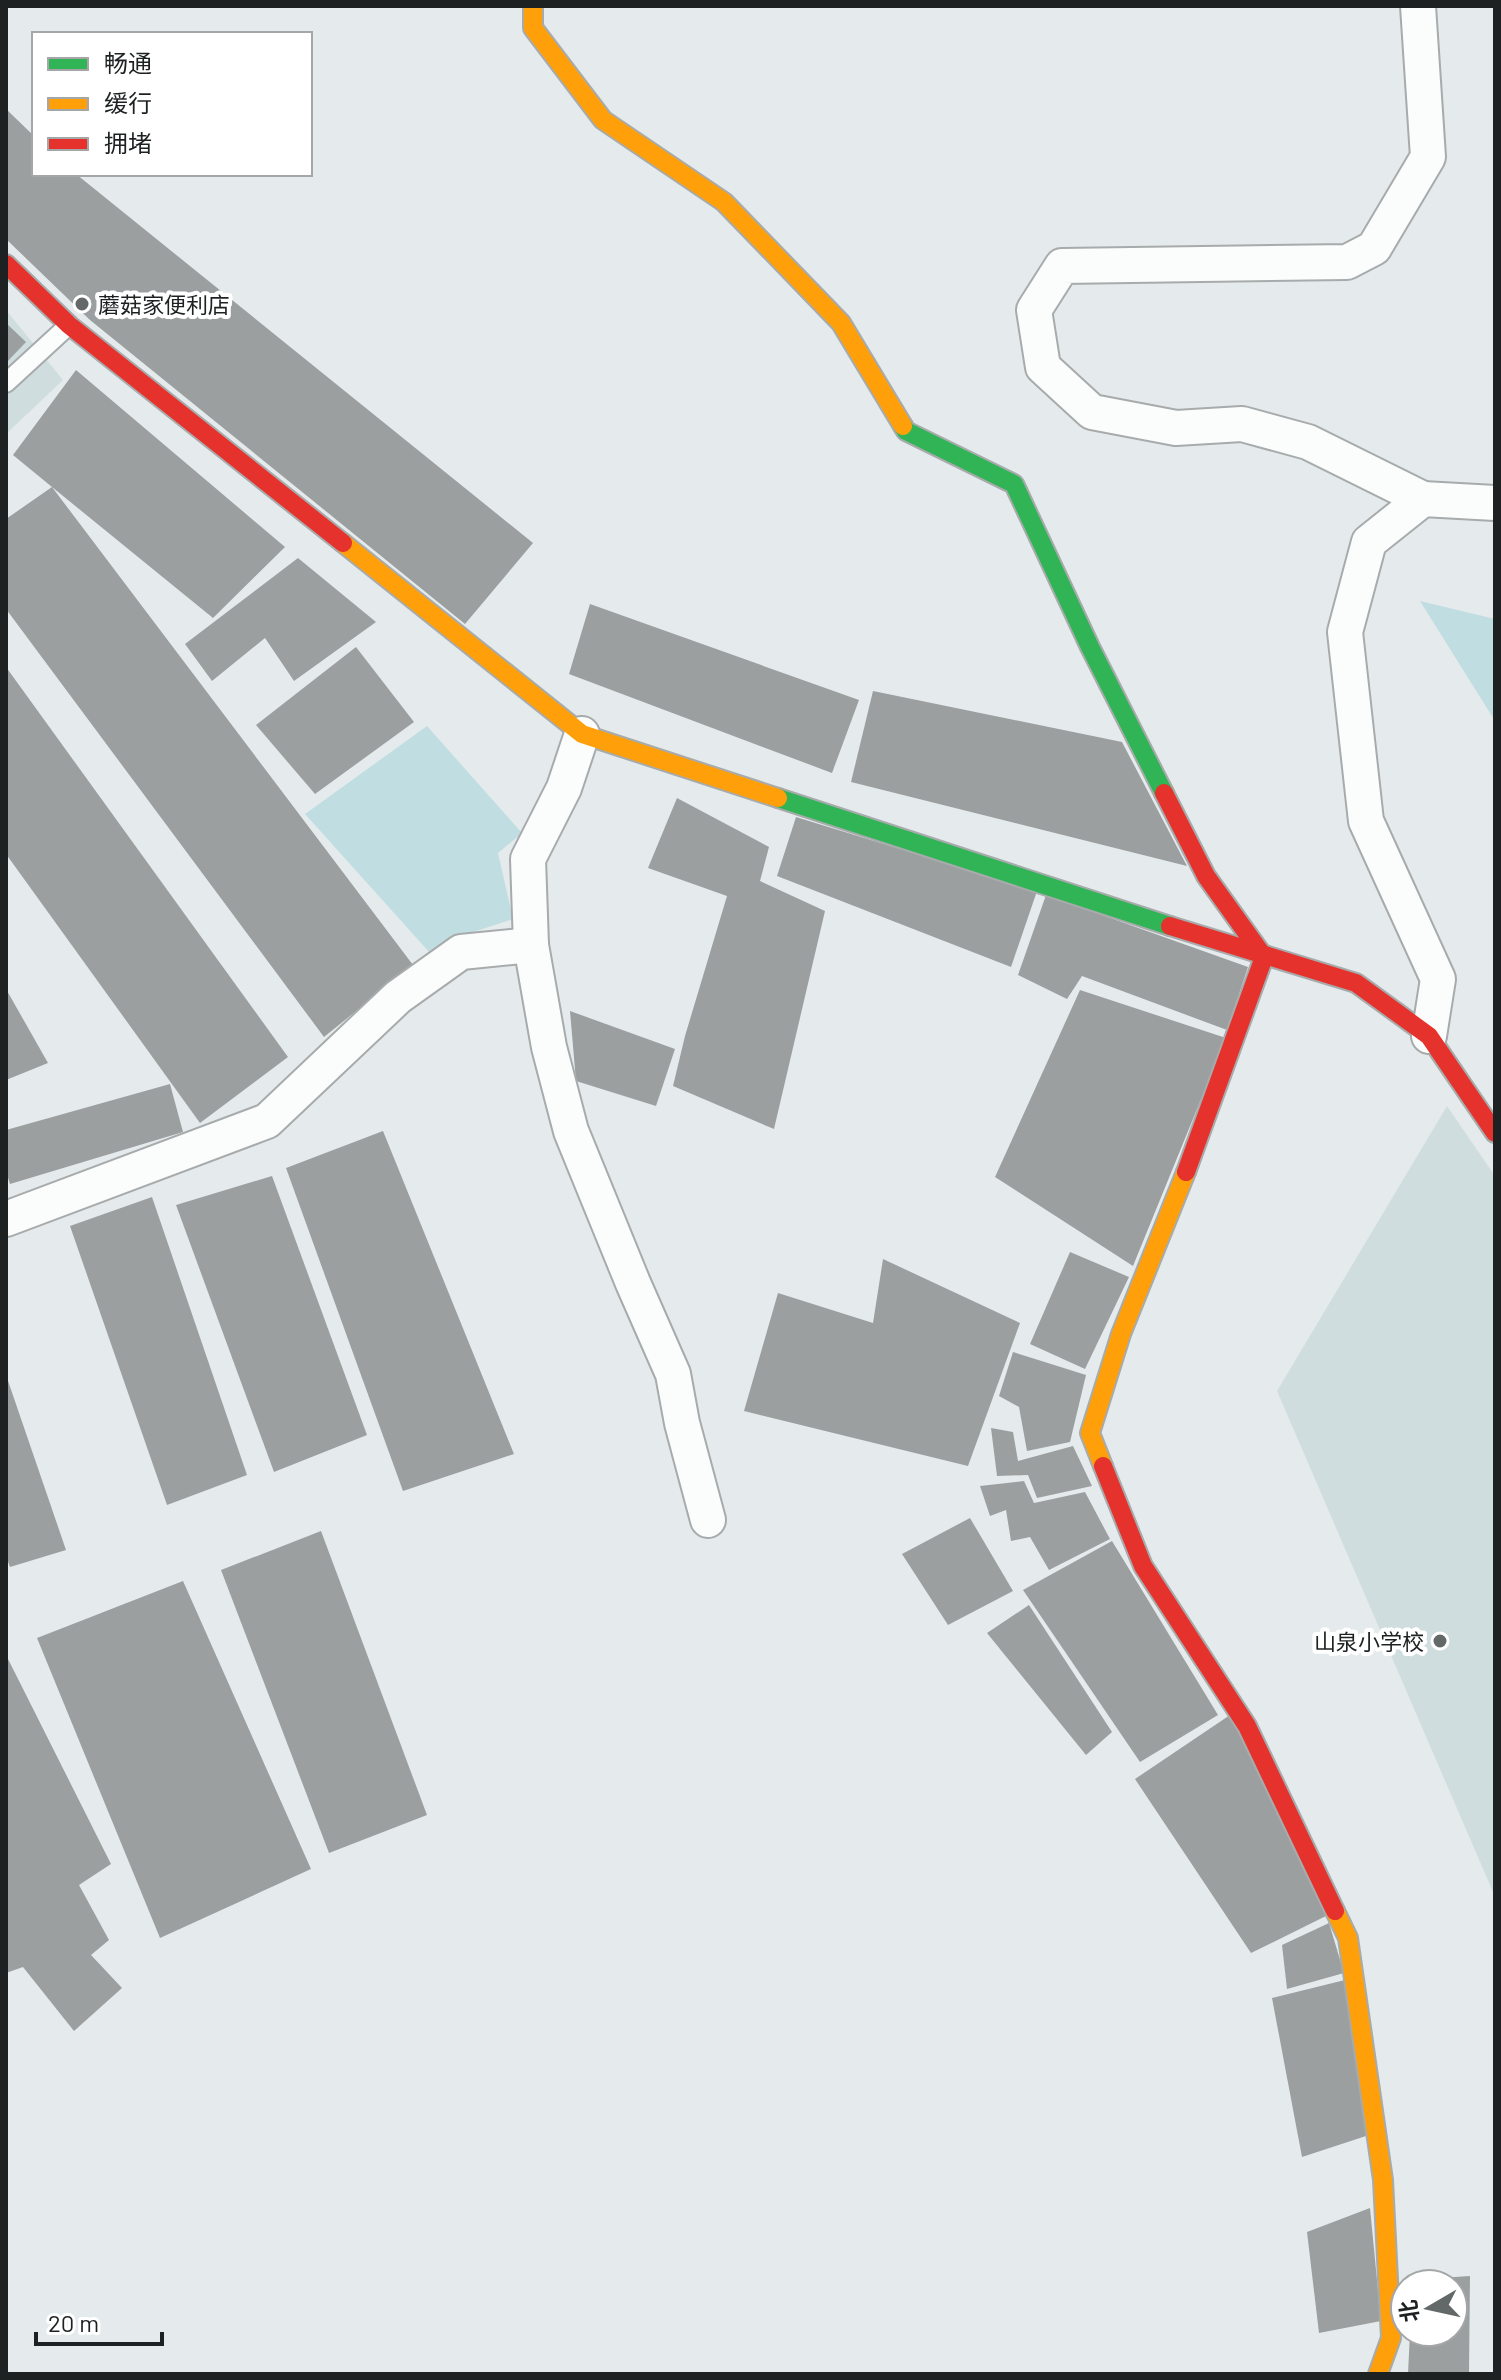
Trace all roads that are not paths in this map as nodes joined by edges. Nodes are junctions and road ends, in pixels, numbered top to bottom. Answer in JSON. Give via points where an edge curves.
{"nodes":[{"id":1,"x":533,"y":6,"type":"edge"},
{"id":2,"x":1418,"y":6,"type":"edge"},
{"id":3,"x":6,"y":264,"type":"edge"},
{"id":4,"x":69,"y":325,"type":"junction"},
{"id":5,"x":6,"y":383,"type":"edge"},
{"id":6,"x":1423,"y":499,"type":"junction"},
{"id":7,"x":1495,"y":503,"type":"edge"},
{"id":8,"x":582,"y":734,"type":"junction"},
{"id":9,"x":531,"y":945,"type":"junction"},
{"id":10,"x":1264,"y":957,"type":"junction"},
{"id":11,"x":1429,"y":1036,"type":"junction"},
{"id":12,"x":1495,"y":1133,"type":"edge"},
{"id":13,"x":6,"y":1219,"type":"edge"},
{"id":14,"x":708,"y":1520,"type":"dead end"},
{"id":15,"x":1378,"y":2374,"type":"edge"}],
"edges":[{"from":1,"to":10,"type":"street","via":[[533,28],[603,120],[724,202],[841,323],[906,431],[1014,484],[1206,876]]},
{"from":2,"to":6,"type":"street","via":[[1428,157],[1374,248],[1347,262],[1062,266],[1034,310],[1043,367],[1092,412],[1176,428],[1242,424],[1308,442]]},
{"from":3,"to":4,"type":"street"},
{"from":4,"to":5,"type":"lane"},
{"from":4,"to":8,"type":"street"},
{"from":6,"to":7,"type":"street"},
{"from":6,"to":11,"type":"street","via":[[1369,542],[1345,632],[1366,821],[1438,979]]},
{"from":8,"to":9,"type":"street","via":[[564,788],[528,859]]},
{"from":8,"to":10,"type":"street"},
{"from":9,"to":13,"type":"street","via":[[461,952],[398,997],[267,1121]]},
{"from":9,"to":14,"type":"street","via":[[571,1131],[673,1374]]},
{"from":10,"to":11,"type":"street","via":[[1356,983]]},
{"from":10,"to":15,"type":"street","via":[[1121,1334],[1090,1433],[1143,1566],[1247,1726],[1348,1938],[1383,2180],[1391,2338]]},
{"from":11,"to":12,"type":"street"}]}
